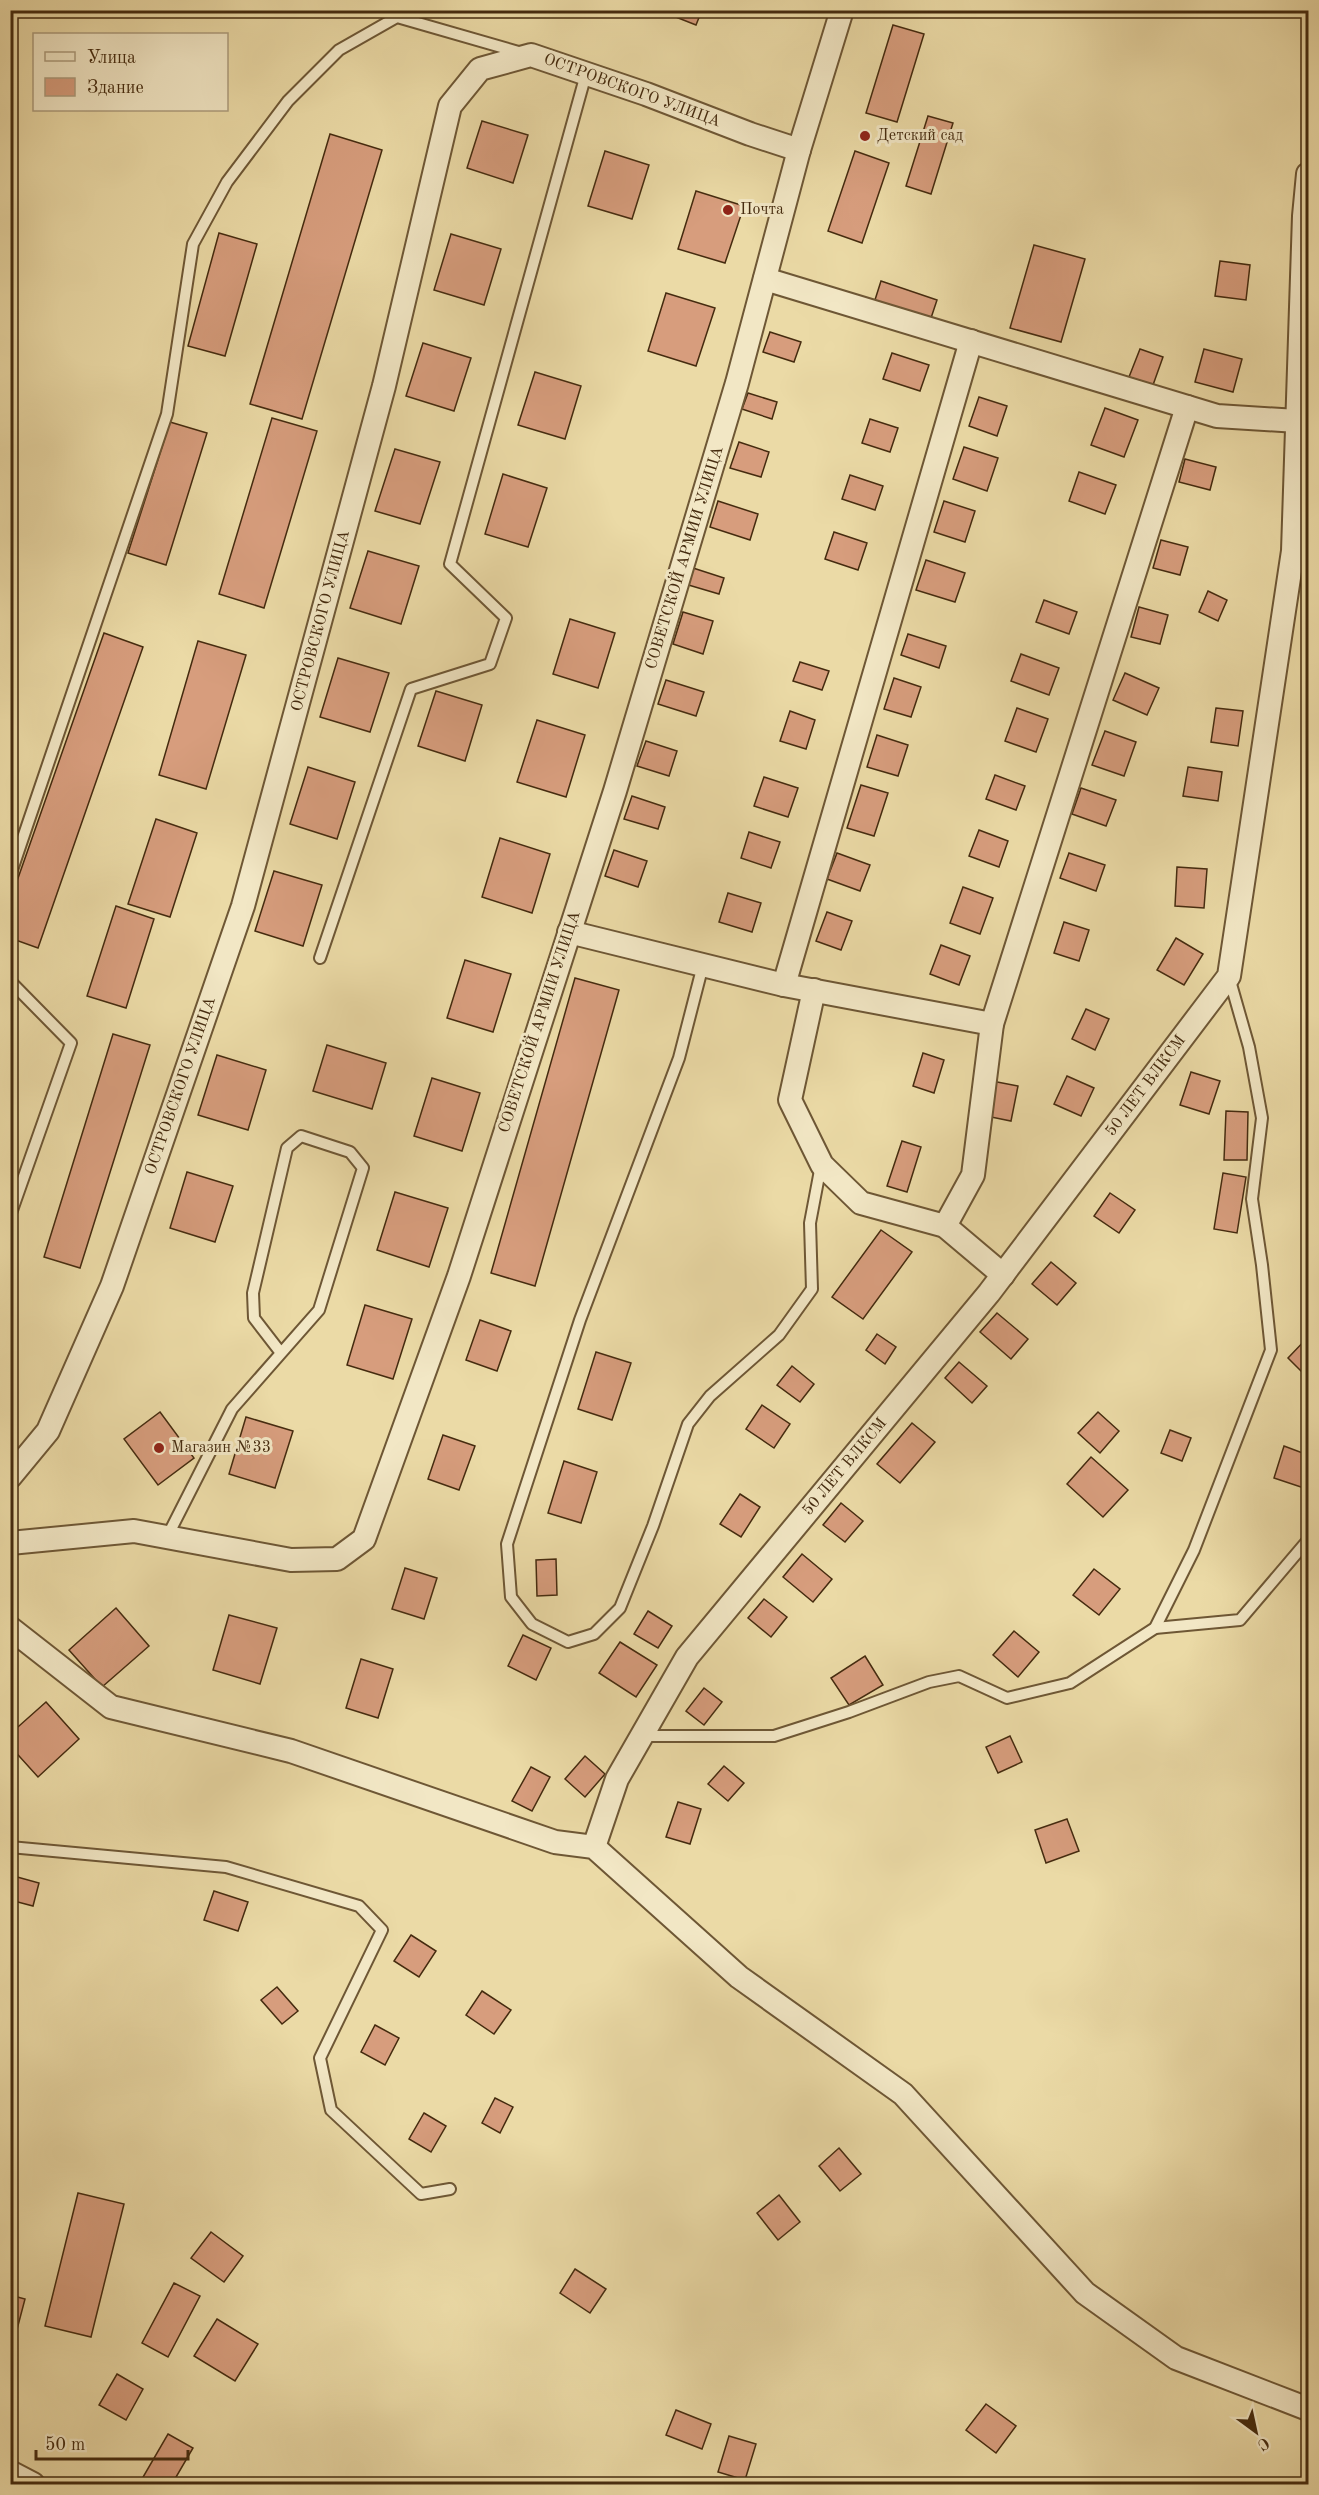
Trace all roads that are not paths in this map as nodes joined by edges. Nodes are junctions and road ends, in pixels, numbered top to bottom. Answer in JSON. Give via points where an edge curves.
{"nodes":[{"id":1,"x":842,"y":10,"type":"edge"},
{"id":2,"x":531,"y":55,"type":"junction"},
{"id":3,"x":586,"y":74,"type":"junction"},
{"id":4,"x":799,"y":150,"type":"junction"},
{"id":5,"x":1308,"y":174,"type":"edge"},
{"id":6,"x":765,"y":279,"type":"junction"},
{"id":7,"x":971,"y":341,"type":"junction"},
{"id":8,"x":1187,"y":408,"type":"junction"},
{"id":9,"x":1297,"y":421,"type":"junction"},
{"id":10,"x":10,"y":876,"type":"edge"},
{"id":11,"x":569,"y":932,"type":"junction"},
{"id":12,"x":320,"y":958,"type":"dead end"},
{"id":13,"x":703,"y":965,"type":"junction"},
{"id":14,"x":1229,"y":976,"type":"junction"},
{"id":15,"x":10,"y":981,"type":"edge"},
{"id":16,"x":784,"y":984,"type":"junction"},
{"id":17,"x":813,"y":990,"type":"junction"},
{"id":18,"x":992,"y":1024,"type":"junction"},
{"id":19,"x":822,"y":1165,"type":"junction"},
{"id":20,"x":10,"y":1216,"type":"edge"},
{"id":21,"x":945,"y":1226,"type":"junction"},
{"id":22,"x":1003,"y":1275,"type":"junction"},
{"id":23,"x":281,"y":1353,"type":"junction"},
{"id":24,"x":10,"y":1477,"type":"edge"},
{"id":25,"x":167,"y":1537,"type":"junction"},
{"id":26,"x":1308,"y":1540,"type":"edge"},
{"id":27,"x":10,"y":1543,"type":"edge"},
{"id":28,"x":10,"y":1628,"type":"edge"},
{"id":29,"x":1155,"y":1628,"type":"junction"},
{"id":30,"x":642,"y":1736,"type":"junction"},
{"id":31,"x":10,"y":1847,"type":"edge"},
{"id":32,"x":594,"y":1847,"type":"junction"},
{"id":33,"x":450,"y":2189,"type":"dead end"},
{"id":34,"x":1308,"y":2409,"type":"edge"},
{"id":35,"x":10,"y":2472,"type":"edge"},
{"id":36,"x":33,"y":2484,"type":"edge"}],
"edges":[{"from":1,"to":4,"type":"street","name":"СОВЕТСКОЙ АРМИИ УЛИЦА"},
{"from":2,"to":3,"type":"street","name":"ОСТРОВСКОГО УЛИЦА"},
{"from":2,"to":10,"type":"lane","via":[[397,17],[339,50],[288,101],[227,182],[193,244],[167,414]]},
{"from":2,"to":24,"type":"street","name":"ОСТРОВСКОГО УЛИЦА","via":[[480,69],[450,106],[384,386],[243,906],[112,1286],[48,1431]]},
{"from":3,"to":4,"type":"street","name":"ОСТРОВСКОГО УЛИЦА"},
{"from":3,"to":12,"type":"lane","via":[[450,564],[506,618],[490,664],[411,689]]},
{"from":4,"to":6,"type":"street","name":"СОВЕТСКОЙ АРМИИ УЛИЦА"},
{"from":5,"to":9,"type":"street","name":"50 ЛЕТ ВЛКСМ"},
{"from":6,"to":7,"type":"street"},
{"from":6,"to":11,"type":"street","name":"СОВЕТСКОЙ АРМИИ УЛИЦА","via":[[615,791]]},
{"from":7,"to":8,"type":"street"},
{"from":7,"to":16,"type":"street"},
{"from":8,"to":9,"type":"street","via":[[1216,416]]},
{"from":8,"to":18,"type":"street"},
{"from":9,"to":14,"type":"street","name":"50 ЛЕТ ВЛКСМ","via":[[1293,551]]},
{"from":11,"to":13,"type":"street"},
{"from":11,"to":25,"type":"street","name":"СОВЕТСКОЙ АРМИИ УЛИЦА","via":[[459,1276],[364,1539],[337,1559],[291,1560]]},
{"from":13,"to":16,"type":"street"},
{"from":13,"to":19,"type":"lane","via":[[679,1058],[580,1320],[507,1544],[512,1597],[532,1624],[568,1642],[594,1634],[620,1608],[688,1424],[710,1396],[779,1335],[812,1289],[810,1223]]},
{"from":14,"to":22,"type":"street","name":"50 ЛЕТ ВЛКСМ"},
{"from":14,"to":29,"type":"lane","via":[[1249,1047],[1262,1118],[1252,1198],[1271,1350],[1194,1550]]},
{"from":15,"to":20,"type":"lane","via":[[71,1043]]},
{"from":16,"to":17,"type":"street"},
{"from":17,"to":18,"type":"street"},
{"from":17,"to":19,"type":"street","via":[[790,1100]]},
{"from":18,"to":21,"type":"street","via":[[973,1175]]},
{"from":19,"to":21,"type":"street","via":[[861,1203]]},
{"from":21,"to":22,"type":"street"},
{"from":22,"to":30,"type":"street","name":"50 ЛЕТ ВЛКСМ","via":[[687,1657]]},
{"from":23,"to":23,"type":"lane","via":[[319,1310],[363,1168],[350,1152],[301,1136],[287,1148],[253,1293],[254,1318]]},
{"from":23,"to":25,"type":"lane","via":[[232,1409]]},
{"from":25,"to":27,"type":"street","name":"СОВЕТСКОЙ АРМИИ УЛИЦА","via":[[135,1531]]},
{"from":26,"to":29,"type":"lane","via":[[1240,1620]]},
{"from":28,"to":32,"type":"street","via":[[111,1707],[291,1751],[555,1842]]},
{"from":29,"to":30,"type":"lane","via":[[1070,1683],[1007,1698],[959,1676],[929,1682],[774,1736]]},
{"from":30,"to":32,"type":"street","name":"50 ЛЕТ ВЛКСМ","via":[[618,1779]]},
{"from":31,"to":33,"type":"lane","via":[[226,1867],[359,1906],[381,1930],[320,2058],[331,2110],[421,2194]]},
{"from":32,"to":34,"type":"street","via":[[739,1977],[903,2094],[1086,2293],[1176,2358]]},
{"from":35,"to":36,"type":"street"}]}
